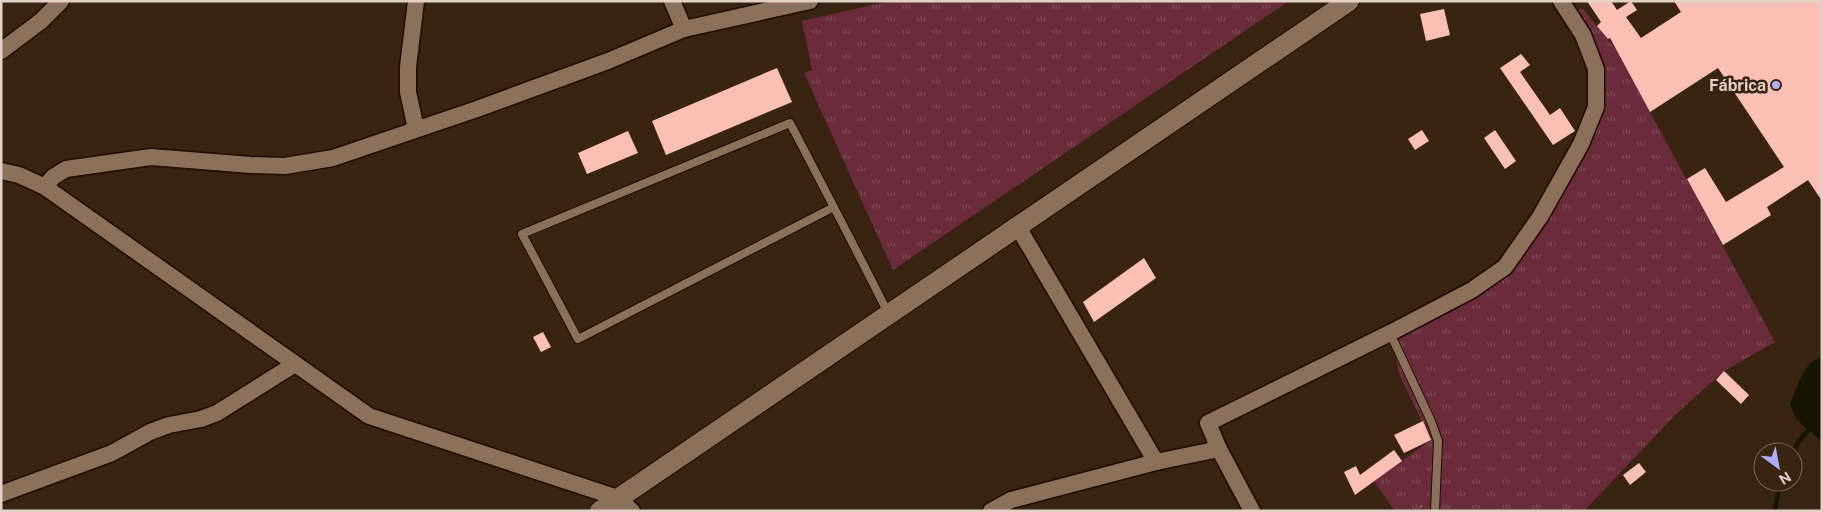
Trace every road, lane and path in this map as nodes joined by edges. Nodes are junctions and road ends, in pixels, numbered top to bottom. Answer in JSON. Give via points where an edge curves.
{"nodes":[{"id":1,"x":61,"y":1,"type":"edge"},
{"id":2,"x":416,"y":1,"type":"edge"},
{"id":3,"x":672,"y":1,"type":"edge"},
{"id":4,"x":810,"y":1,"type":"edge"},
{"id":5,"x":1561,"y":1,"type":"edge"},
{"id":6,"x":1340,"y":4,"type":"edge"},
{"id":7,"x":684,"y":29,"type":"junction"},
{"id":8,"x":1,"y":51,"type":"edge"},
{"id":9,"x":416,"y":129,"type":"junction"},
{"id":10,"x":1,"y":171,"type":"edge"},
{"id":11,"x":45,"y":187,"type":"junction"},
{"id":12,"x":834,"y":206,"type":"junction"},
{"id":13,"x":1018,"y":227,"type":"junction"},
{"id":14,"x":889,"y":314,"type":"junction"},
{"id":15,"x":1390,"y":334,"type":"junction"},
{"id":16,"x":295,"y":364,"type":"junction"},
{"id":17,"x":1219,"y":448,"type":"junction"},
{"id":18,"x":1156,"y":462,"type":"junction"},
{"id":19,"x":1,"y":494,"type":"edge"},
{"id":20,"x":625,"y":504,"type":"edge"},
{"id":21,"x":600,"y":511,"type":"edge"},
{"id":22,"x":991,"y":511,"type":"edge"},
{"id":23,"x":1252,"y":511,"type":"edge"},
{"id":24,"x":1435,"y":511,"type":"edge"}],
"edges":[{"from":1,"to":8,"type":"street","via":[[41,21]]},
{"from":2,"to":9,"type":"street","via":[[408,92]]},
{"from":3,"to":7,"type":"street"},
{"from":4,"to":7,"type":"street"},
{"from":5,"to":15,"type":"street","via":[[1584,35],[1596,69],[1596,107],[1581,144],[1540,218],[1505,267],[1472,290]]},
{"from":6,"to":13,"type":"street"},
{"from":7,"to":9,"type":"street","via":[[608,62]]},
{"from":9,"to":11,"type":"street","via":[[333,158],[285,166],[152,157],[66,169]]},
{"from":10,"to":11,"type":"street"},
{"from":11,"to":16,"type":"street"},
{"from":12,"to":12,"type":"lane","via":[[790,123],[522,234],[578,339]]},
{"from":12,"to":14,"type":"lane"},
{"from":13,"to":14,"type":"street"},
{"from":13,"to":18,"type":"street"},
{"from":14,"to":20,"type":"street"},
{"from":15,"to":17,"type":"street","via":[[1208,423]]},
{"from":15,"to":24,"type":"lane","via":[[1438,441]]},
{"from":16,"to":19,"type":"street","via":[[217,413],[150,432],[112,453]]},
{"from":16,"to":20,"type":"street","via":[[369,416]]},
{"from":17,"to":18,"type":"street"},
{"from":17,"to":23,"type":"street"},
{"from":18,"to":22,"type":"street","via":[[1012,500]]},
{"from":20,"to":21,"type":"street"}]}
